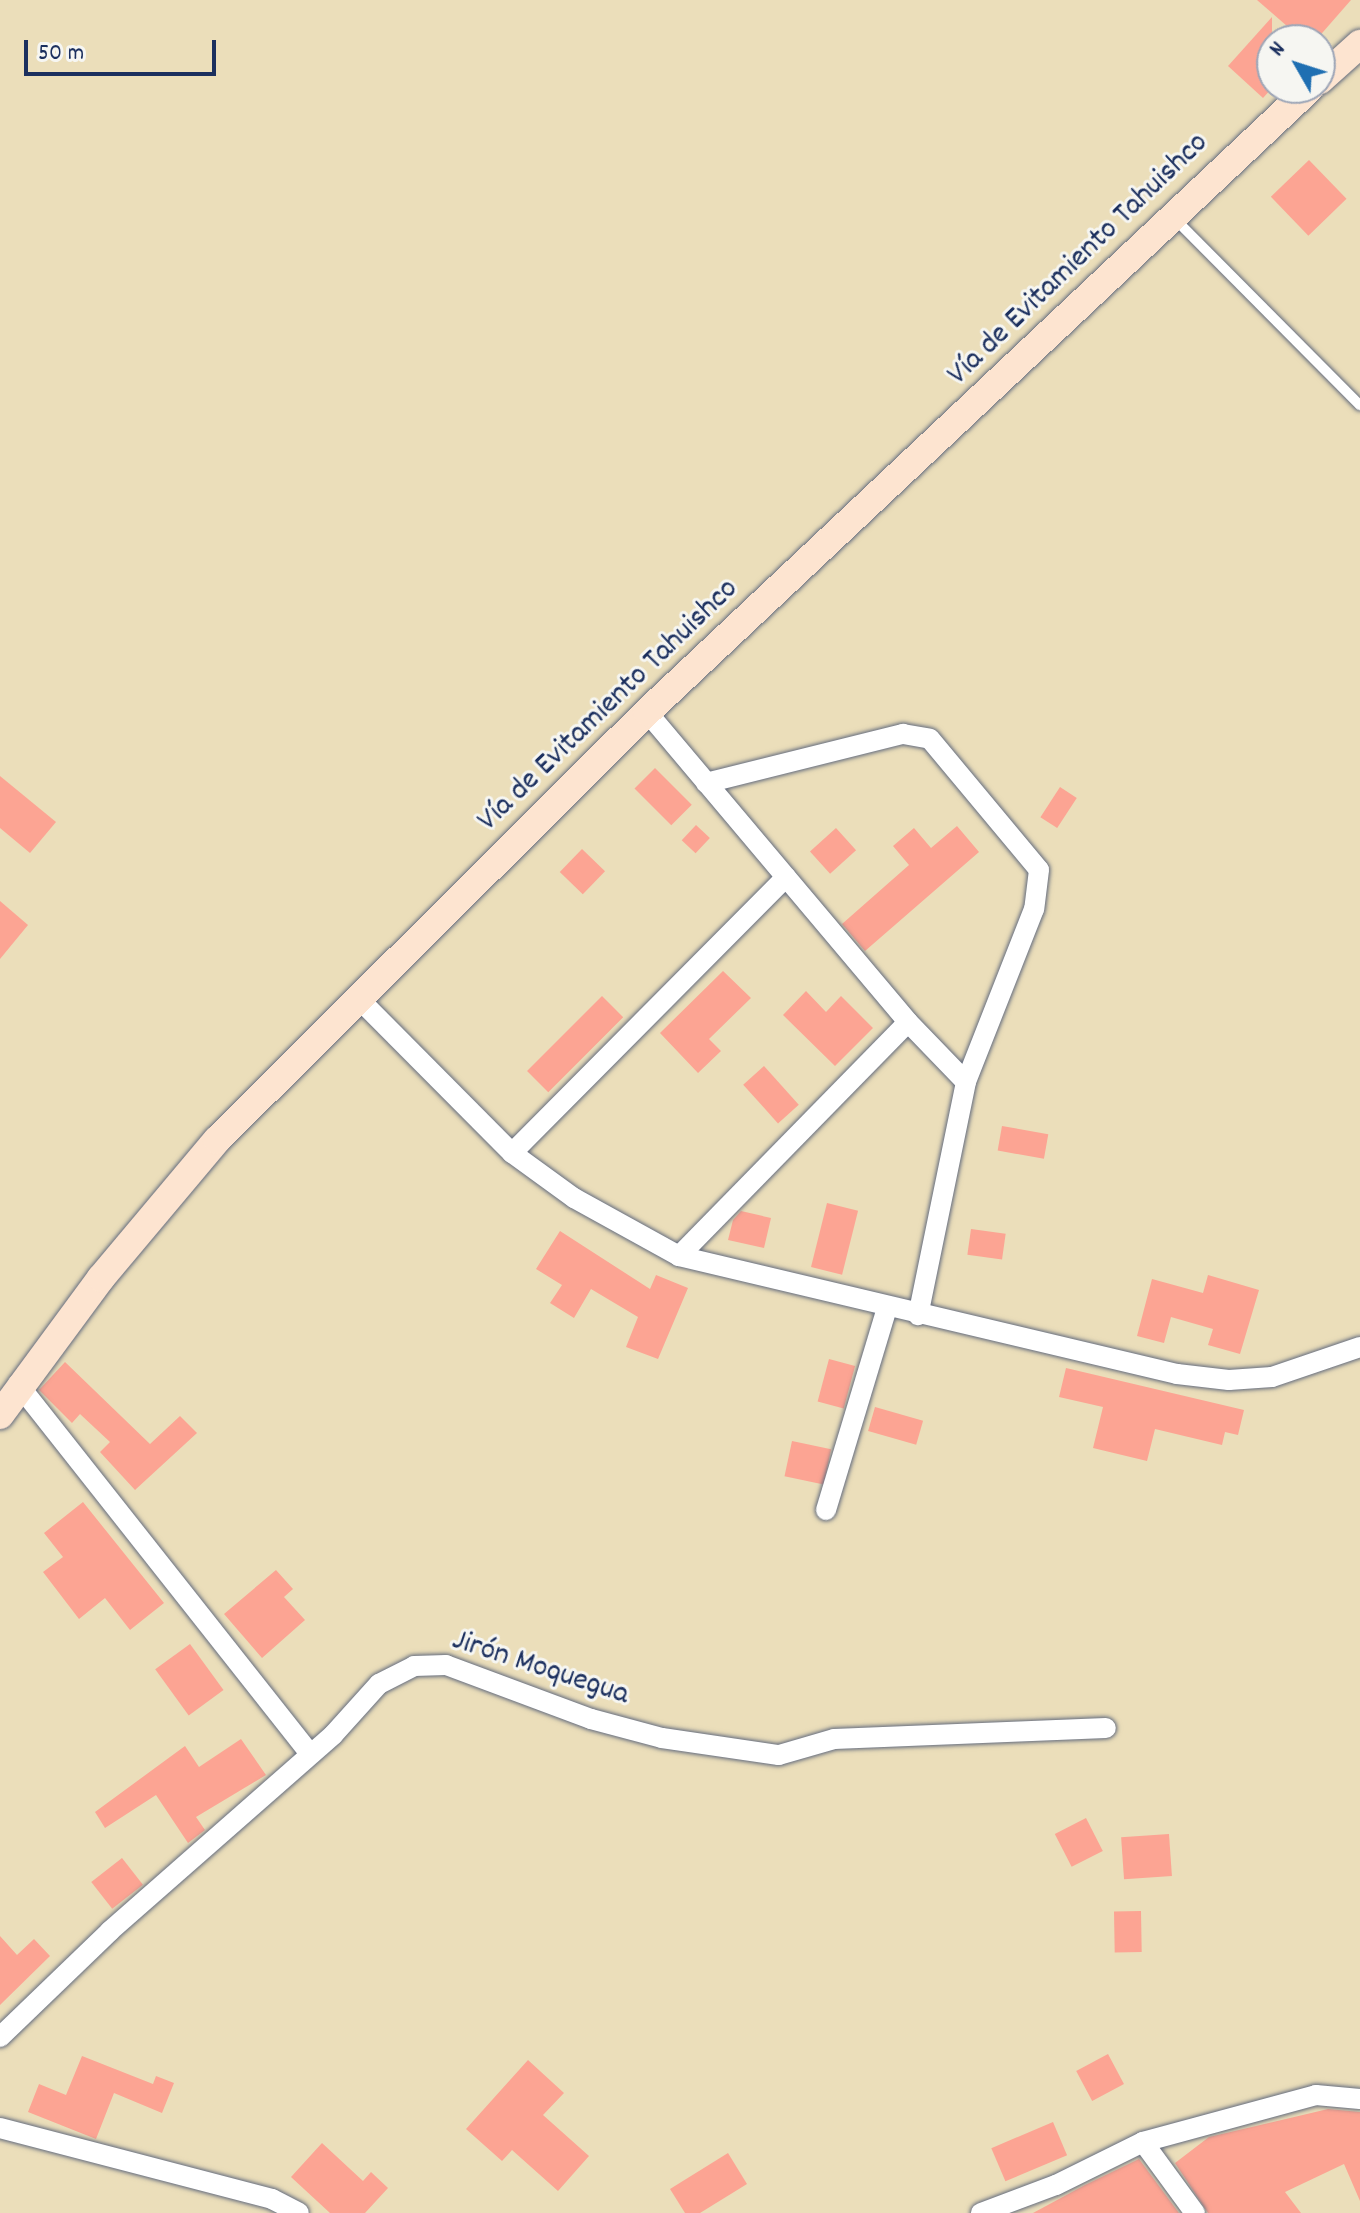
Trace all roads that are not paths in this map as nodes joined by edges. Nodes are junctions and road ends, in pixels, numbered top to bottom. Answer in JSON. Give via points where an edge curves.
{"nodes":[{"id":1,"x":1360,"y":44,"type":"edge"},
{"id":2,"x":1336,"y":66,"type":"edge"},
{"id":3,"x":1293,"y":104,"type":"edge"},
{"id":4,"x":1174,"y":218,"type":"junction"},
{"id":5,"x":1360,"y":405,"type":"edge"},
{"id":6,"x":647,"y":712,"type":"junction"},
{"id":7,"x":706,"y":783,"type":"junction"},
{"id":8,"x":786,"y":877,"type":"junction"},
{"id":9,"x":359,"y":999,"type":"junction"},
{"id":10,"x":908,"y":1022,"type":"junction"},
{"id":11,"x":966,"y":1082,"type":"junction"},
{"id":12,"x":512,"y":1153,"type":"junction"},
{"id":13,"x":679,"y":1256,"type":"junction"},
{"id":14,"x":887,"y":1308,"type":"junction"},
{"id":15,"x":918,"y":1315,"type":"junction"},
{"id":16,"x":1360,"y":1347,"type":"edge"},
{"id":17,"x":18,"y":1384,"type":"junction"},
{"id":18,"x":0,"y":1415,"type":"edge"},
{"id":19,"x":826,"y":1510,"type":"dead end"},
{"id":20,"x":1106,"y":1728,"type":"dead end"},
{"id":21,"x":310,"y":1754,"type":"junction"},
{"id":22,"x":0,"y":2037,"type":"edge"},
{"id":23,"x":1360,"y":2099,"type":"edge"},
{"id":24,"x":0,"y":2128,"type":"edge"},
{"id":25,"x":1143,"y":2142,"type":"junction"},
{"id":26,"x":299,"y":2213,"type":"edge"},
{"id":27,"x":981,"y":2213,"type":"edge"},
{"id":28,"x":1195,"y":2213,"type":"edge"}],
"edges":[{"from":1,"to":2,"type":"main road"},
{"from":3,"to":4,"type":"main road","name":"Vía de Evitamiento Tahuishco"},
{"from":4,"to":5,"type":"lane"},
{"from":4,"to":6,"type":"main road","name":"Vía de Evitamiento Tahuishco"},
{"from":6,"to":7,"type":"street"},
{"from":6,"to":9,"type":"main road","name":"Vía de Evitamiento Tahuishco"},
{"from":7,"to":8,"type":"street"},
{"from":7,"to":11,"type":"street","via":[[903,734],[930,739],[1039,870],[1034,909]]},
{"from":8,"to":10,"type":"street"},
{"from":8,"to":12,"type":"street"},
{"from":9,"to":12,"type":"street"},
{"from":9,"to":17,"type":"main road","name":"Vía de Evitamiento Tahuishco","via":[[217,1140]]},
{"from":10,"to":11,"type":"street"},
{"from":10,"to":13,"type":"street"},
{"from":11,"to":15,"type":"street"},
{"from":12,"to":13,"type":"street","via":[[574,1198]]},
{"from":13,"to":14,"type":"street"},
{"from":14,"to":15,"type":"street"},
{"from":14,"to":19,"type":"street"},
{"from":15,"to":16,"type":"street","via":[[1177,1374],[1229,1380],[1272,1377]]},
{"from":17,"to":18,"type":"main road","name":"Vía de Evitamiento Tahuishco"},
{"from":17,"to":21,"type":"street"},
{"from":20,"to":21,"type":"street","name":"Jirón Moquegua","via":[[834,1739],[779,1755],[662,1738],[591,1719],[446,1665],[414,1666],[379,1684]]},
{"from":21,"to":22,"type":"street","name":"Jirón Moquegua","via":[[110,1931]]},
{"from":23,"to":25,"type":"street","via":[[1316,2095]]},
{"from":24,"to":26,"type":"street","via":[[272,2199]]},
{"from":25,"to":27,"type":"street","via":[[1056,2185]]},
{"from":25,"to":28,"type":"street"}]}
